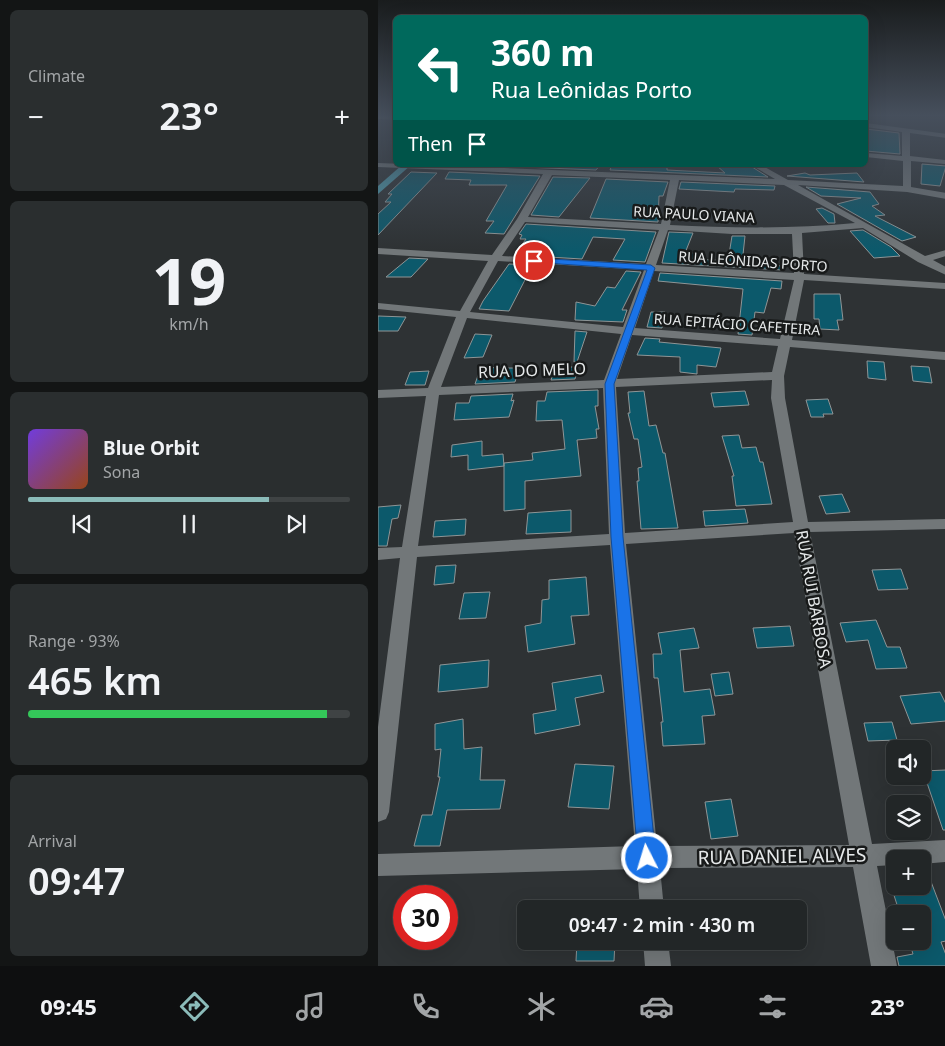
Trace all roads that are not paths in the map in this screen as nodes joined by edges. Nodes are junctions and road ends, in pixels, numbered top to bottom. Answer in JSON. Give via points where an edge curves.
{"nodes":[{"id":1,"x":906,"y":160,"type":"edge"},
{"id":2,"x":931,"y":160,"type":"edge"},
{"id":3,"x":946,"y":162,"type":"edge"},
{"id":4,"x":378,"y":165,"type":"edge"},
{"id":5,"x":393,"y":166,"type":"edge"},
{"id":6,"x":405,"y":167,"type":"edge"},
{"id":7,"x":430,"y":167,"type":"edge"},
{"id":8,"x":759,"y":167,"type":"edge"},
{"id":9,"x":549,"y":172,"type":"junction"},
{"id":10,"x":675,"y":178,"type":"junction"},
{"id":11,"x":786,"y":182,"type":"junction"},
{"id":12,"x":907,"y":189,"type":"junction"},
{"id":13,"x":378,"y":191,"type":"edge"},
{"id":14,"x":946,"y":196,"type":"edge"},
{"id":15,"x":522,"y":219,"type":"junction"},
{"id":16,"x":865,"y":225,"type":"junction"},
{"id":17,"x":665,"y":226,"type":"junction"},
{"id":18,"x":797,"y":231,"type":"junction"},
{"id":19,"x":378,"y":251,"type":"edge"},
{"id":20,"x":946,"y":253,"type":"edge"},
{"id":21,"x":495,"y":258,"type":"junction"},
{"id":22,"x":922,"y":260,"type":"junction"},
{"id":23,"x":651,"y":268,"type":"junction"},
{"id":24,"x":946,"y":272,"type":"edge"},
{"id":25,"x":800,"y":278,"type":"junction"},
{"id":26,"x":946,"y":286,"type":"edge"},
{"id":27,"x":378,"y":306,"type":"edge"},
{"id":28,"x":463,"y":315,"type":"junction"},
{"id":29,"x":629,"y":331,"type":"junction"},
{"id":30,"x":786,"y":342,"type":"junction"},
{"id":31,"x":946,"y":356,"type":"edge"},
{"id":32,"x":778,"y":376,"type":"junction"},
{"id":33,"x":609,"y":384,"type":"junction"},
{"id":34,"x":433,"y":391,"type":"junction"},
{"id":35,"x":378,"y":394,"type":"edge"},
{"id":36,"x":946,"y":524,"type":"edge"},
{"id":37,"x":801,"y":527,"type":"junction"},
{"id":38,"x":617,"y":537,"type":"junction"},
{"id":39,"x":409,"y":553,"type":"junction"},
{"id":40,"x":378,"y":554,"type":"edge"},
{"id":41,"x":378,"y":812,"type":"edge"},
{"id":42,"x":946,"y":851,"type":"edge"},
{"id":43,"x":862,"y":856,"type":"junction"},
{"id":44,"x":647,"y":858,"type":"junction"},
{"id":45,"x":378,"y":865,"type":"edge"},
{"id":46,"x":651,"y":900,"type":"edge"},
{"id":47,"x":656,"y":950,"type":"edge"},
{"id":48,"x":658,"y":966,"type":"edge"},
{"id":49,"x":884,"y":966,"type":"edge"}],
"edges":[{"from":1,"to":12,"type":"street"},
{"from":2,"to":3,"type":"street"},
{"from":4,"to":5,"type":"street"},
{"from":6,"to":13,"type":"main road"},
{"from":7,"to":9,"type":"street"},
{"from":8,"to":11,"type":"street"},
{"from":9,"to":10,"type":"street"},
{"from":9,"to":15,"type":"street"},
{"from":10,"to":11,"type":"street"},
{"from":10,"to":17,"type":"street"},
{"from":11,"to":12,"type":"street"},
{"from":11,"to":16,"type":"street"},
{"from":12,"to":14,"type":"street"},
{"from":15,"to":17,"type":"street","name":"RUA PAULO VIANA"},
{"from":15,"to":21,"type":"street"},
{"from":16,"to":18,"type":"street","name":"RUA PAULO VIANA"},
{"from":16,"to":22,"type":"street"},
{"from":17,"to":18,"type":"street","name":"RUA PAULO VIANA"},
{"from":17,"to":23,"type":"street"},
{"from":18,"to":25,"type":"street","name":"RUA RUI BARBOSA"},
{"from":19,"to":21,"type":"street","name":"RUA LEÔNIDAS PORTO"},
{"from":20,"to":22,"type":"street"},
{"from":21,"to":23,"type":"street","name":"RUA LEÔNIDAS PORTO"},
{"from":21,"to":28,"type":"street"},
{"from":22,"to":24,"type":"street"},
{"from":23,"to":25,"type":"street","name":"RUA LEÔNIDAS PORTO"},
{"from":23,"to":29,"type":"street"},
{"from":25,"to":26,"type":"street","name":"RUA LEÔNIDAS PORTO"},
{"from":25,"to":30,"type":"street","name":"RUA RUI BARBOSA"},
{"from":27,"to":28,"type":"street","name":"RUA EPITÁCIO CAFETEIRA"},
{"from":28,"to":29,"type":"street","name":"RUA EPITÁCIO CAFETEIRA"},
{"from":28,"to":34,"type":"street"},
{"from":29,"to":30,"type":"street","name":"RUA EPITÁCIO CAFETEIRA"},
{"from":29,"to":33,"type":"street"},
{"from":30,"to":31,"type":"street","name":"RUA EPITÁCIO CAFETEIRA"},
{"from":30,"to":32,"type":"street","name":"RUA RUI BARBOSA"},
{"from":32,"to":33,"type":"street","name":"RUA DO MELO"},
{"from":32,"to":37,"type":"street","name":"RUA RUI BARBOSA","via":[[778,398]]},
{"from":33,"to":34,"type":"street","name":"RUA DO MELO"},
{"from":33,"to":38,"type":"street"},
{"from":34,"to":35,"type":"street","name":"RUA DO MELO"},
{"from":34,"to":39,"type":"street"},
{"from":36,"to":37,"type":"street"},
{"from":37,"to":38,"type":"street"},
{"from":37,"to":43,"type":"street","name":"RUA RUI BARBOSA"},
{"from":38,"to":39,"type":"street"},
{"from":38,"to":44,"type":"street"},
{"from":39,"to":40,"type":"street"},
{"from":39,"to":41,"type":"street"},
{"from":42,"to":43,"type":"street","name":"RUA DANIEL ALVES"},
{"from":43,"to":44,"type":"street","name":"RUA DANIEL ALVES"},
{"from":43,"to":49,"type":"street","name":"RUA RUI BARBOSA"},
{"from":44,"to":45,"type":"street","name":"RUA DANIEL ALVES"},
{"from":44,"to":46,"type":"street"},
{"from":47,"to":48,"type":"street"}]}
